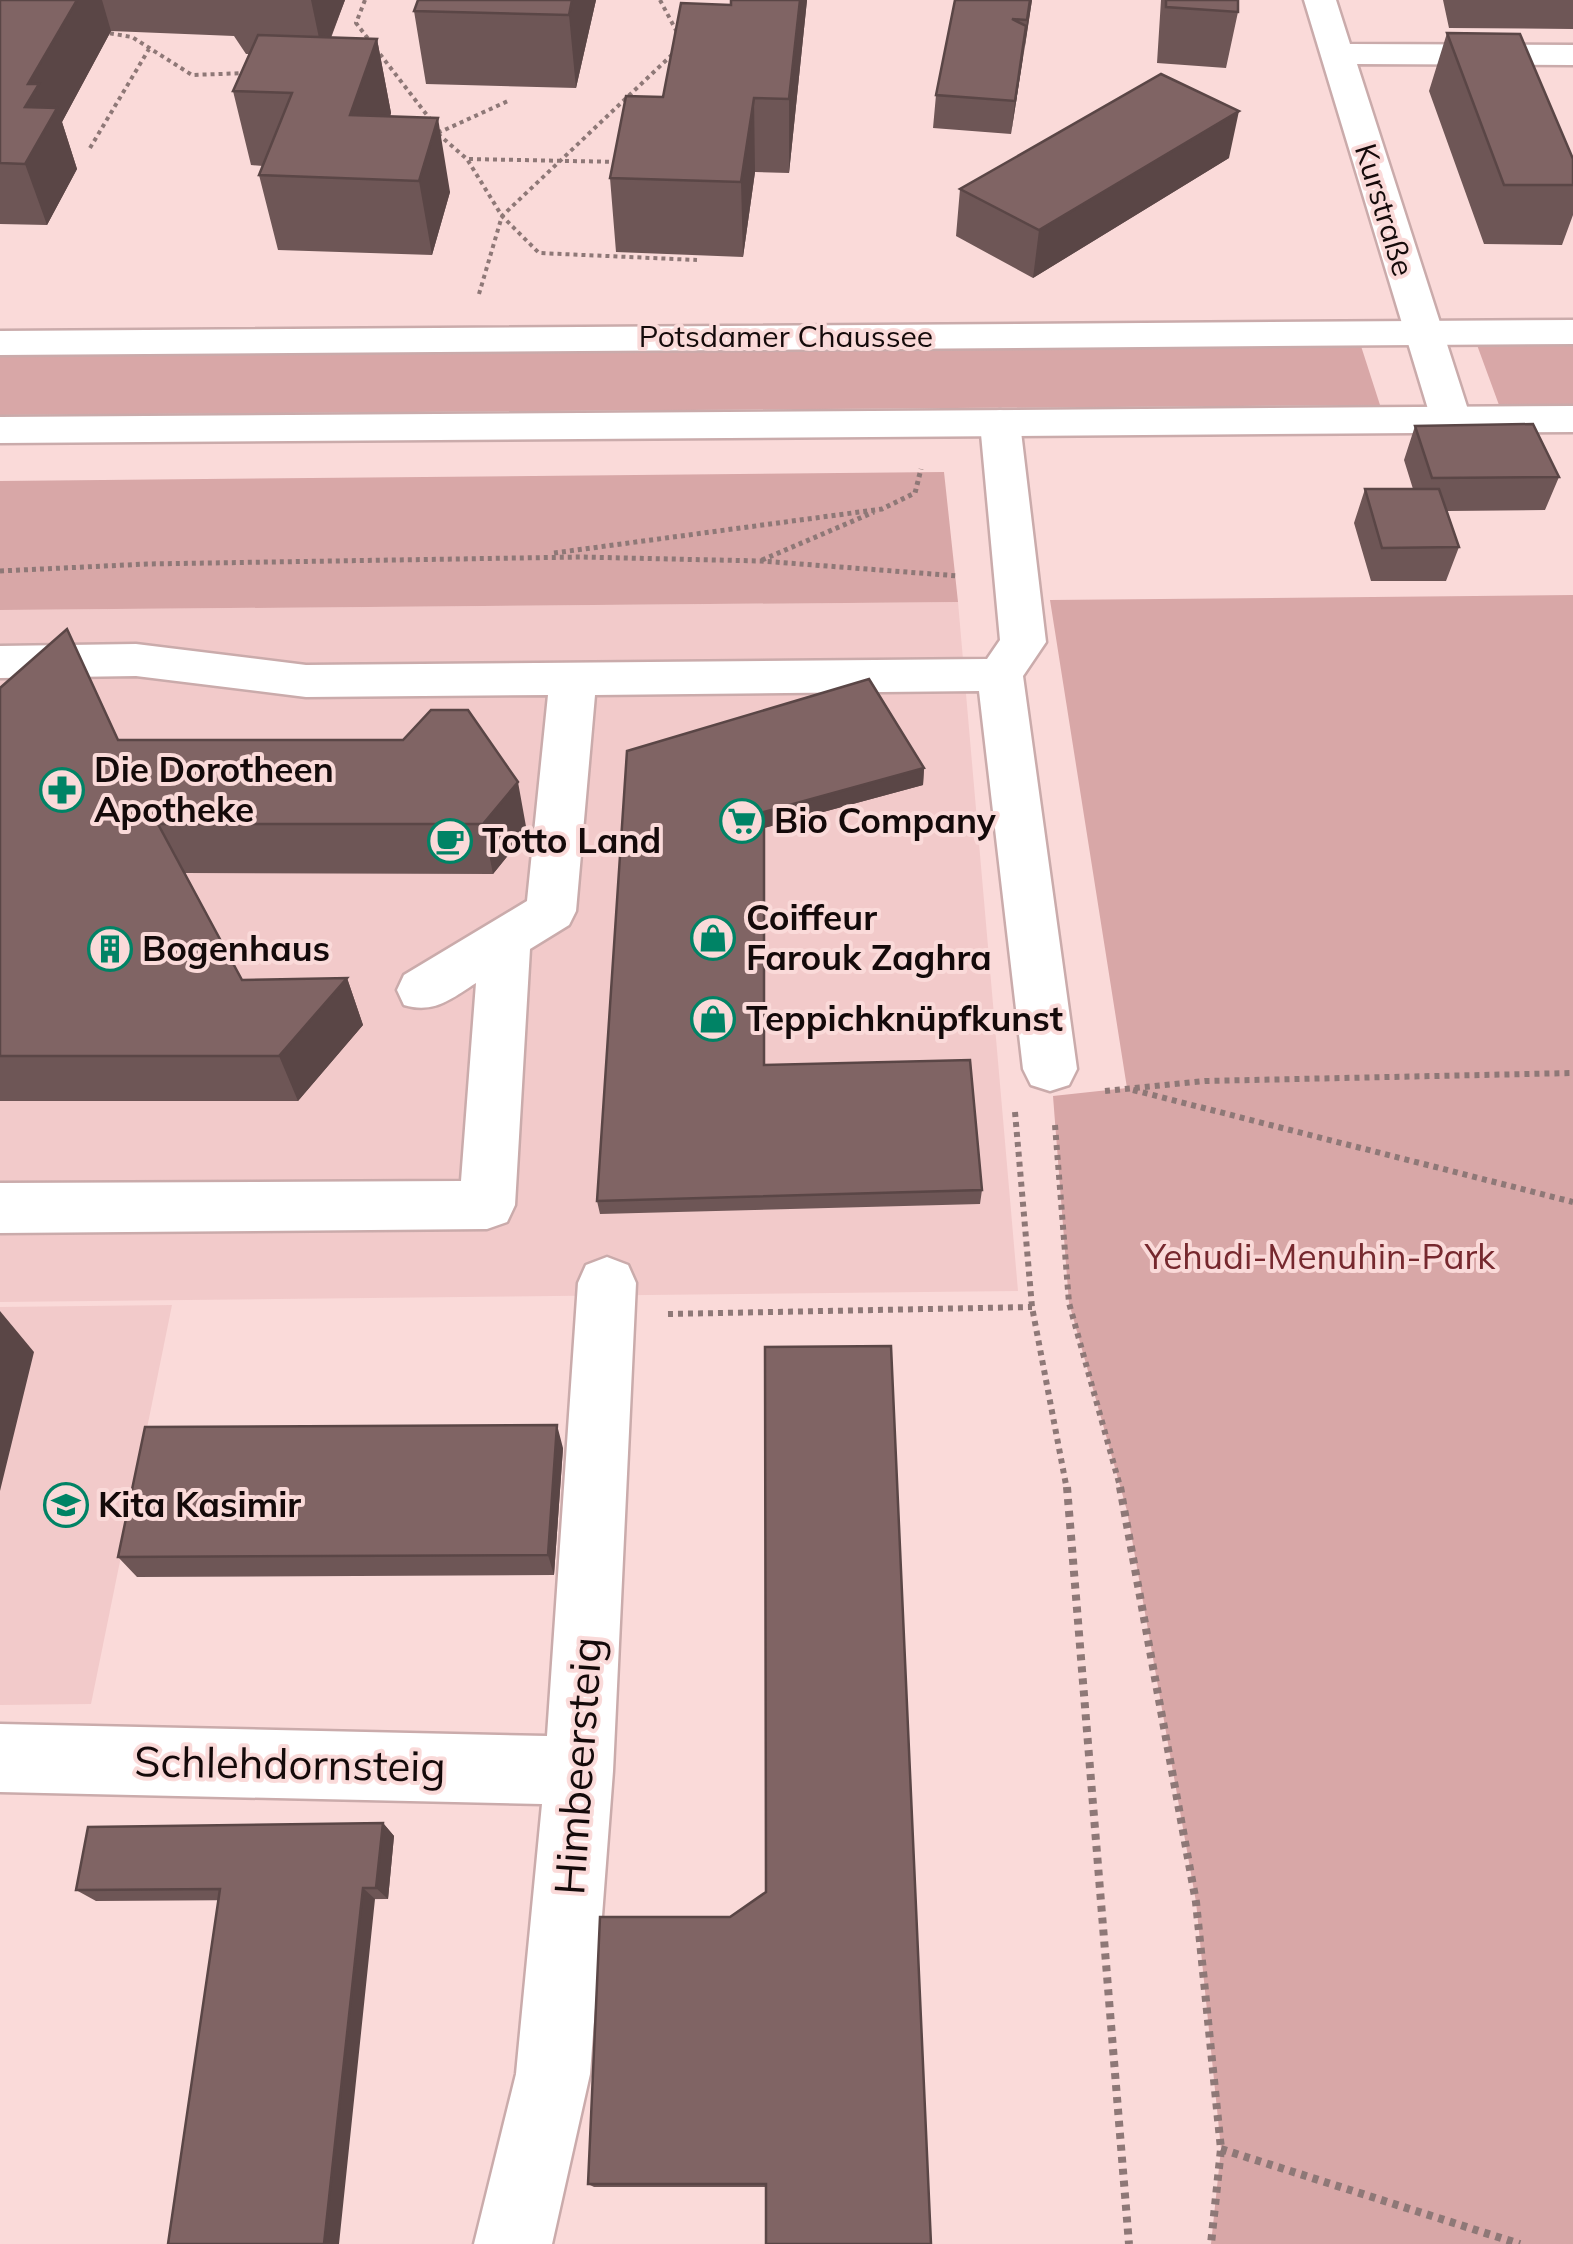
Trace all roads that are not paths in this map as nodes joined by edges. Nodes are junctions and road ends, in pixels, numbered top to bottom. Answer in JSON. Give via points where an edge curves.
{"nodes":[{"id":1,"x":1320,"y":0,"type":"edge"},
{"id":2,"x":1336,"y":54,"type":"junction"},
{"id":3,"x":1573,"y":55,"type":"edge"},
{"id":4,"x":1422,"y":332,"type":"junction"},
{"id":5,"x":1573,"y":332,"type":"edge"},
{"id":6,"x":0,"y":343,"type":"edge"},
{"id":7,"x":1573,"y":419,"type":"edge"},
{"id":8,"x":1451,"y":420,"type":"junction"},
{"id":9,"x":1000,"y":423,"type":"junction"},
{"id":10,"x":0,"y":430,"type":"edge"},
{"id":11,"x":20,"y":662,"type":"edge"},
{"id":12,"x":1000,"y":675,"type":"junction"},
{"id":13,"x":572,"y":679,"type":"junction"},
{"id":14,"x":0,"y":707,"type":"edge"},
{"id":15,"x":505,"y":940,"type":"junction"},
{"id":16,"x":423,"y":990,"type":"dead end"},
{"id":17,"x":1052,"y":1082,"type":"road end"},
{"id":18,"x":0,"y":1208,"type":"edge"},
{"id":19,"x":607,"y":1300,"type":"road end"},
{"id":20,"x":0,"y":1758,"type":"edge"},
{"id":21,"x":580,"y":1771,"type":"junction"},
{"id":22,"x":514,"y":2244,"type":"edge"}],
"edges":[{"from":1,"to":2,"type":"main road","name":"Kurstraße"},
{"from":2,"to":3,"type":"main road"},
{"from":2,"to":4,"type":"main road","name":"Kurstraße"},
{"from":4,"to":5,"type":"main road","name":"Potsdamer Chaussee"},
{"from":4,"to":6,"type":"main road","name":"Potsdamer Chaussee"},
{"from":4,"to":8,"type":"main road","name":"Kurstraße"},
{"from":7,"to":8,"type":"main road"},
{"from":8,"to":9,"type":"main road"},
{"from":9,"to":10,"type":"main road"},
{"from":9,"to":12,"type":"main road","via":[[1023,642]]},
{"from":11,"to":13,"type":"main road","via":[[136,660],[306,681]]},
{"from":11,"to":14,"type":"main road"},
{"from":12,"to":13,"type":"main road"},
{"from":12,"to":17,"type":"main road"},
{"from":13,"to":15,"type":"main road","via":[[550,911]]},
{"from":15,"to":16,"type":"main road"},
{"from":15,"to":18,"type":"main road","via":[[487,1205]]},
{"from":19,"to":21,"type":"main road","name":"Himbeersteig"},
{"from":20,"to":21,"type":"main road","name":"Schlehdornsteig"},
{"from":21,"to":22,"type":"main road","name":"Himbeersteig","via":[[553,2074]]}]}
